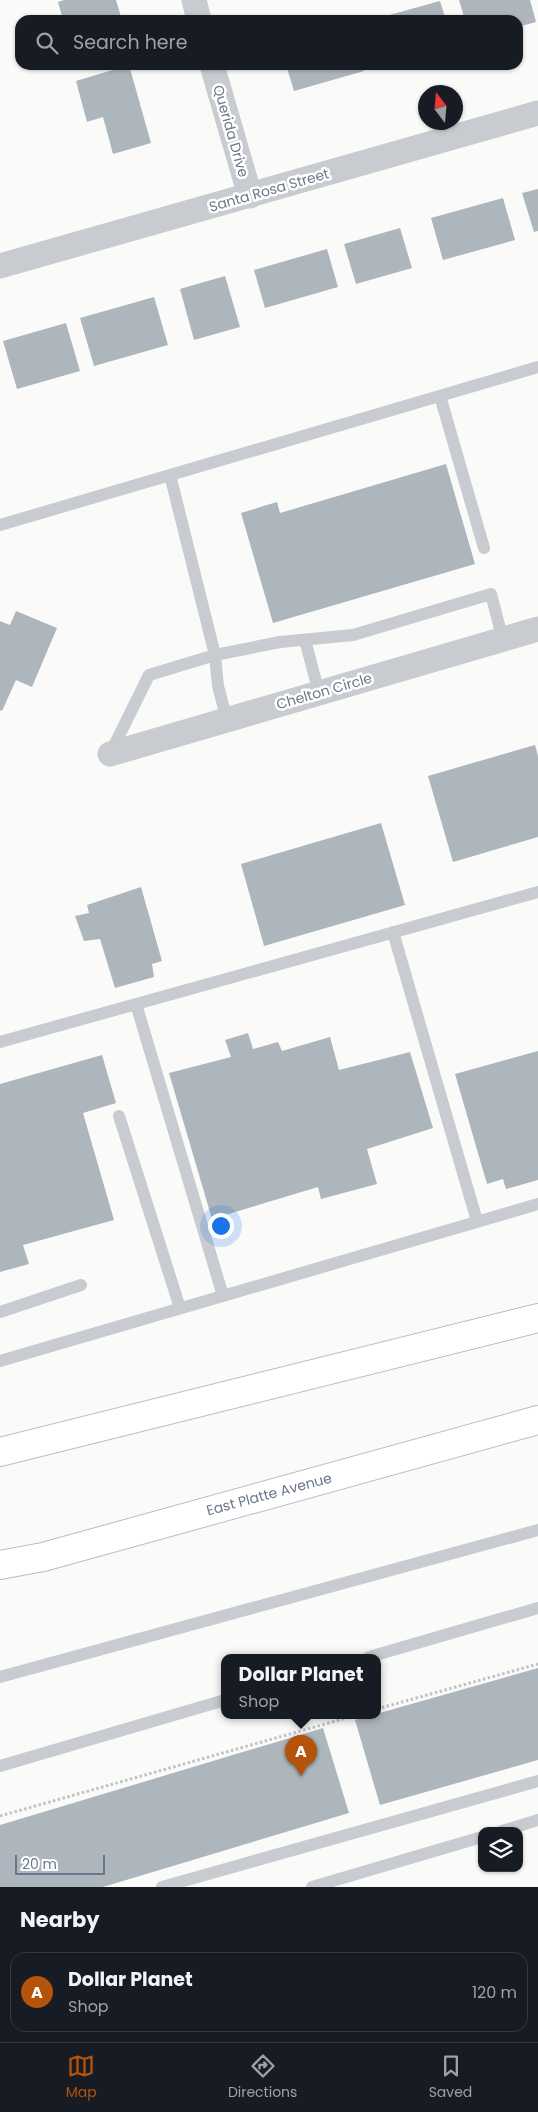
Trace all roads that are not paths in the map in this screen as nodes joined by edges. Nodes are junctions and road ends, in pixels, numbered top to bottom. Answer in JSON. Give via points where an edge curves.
{"nodes":[{"id":1,"x":194,"y":0,"type":"edge"},
{"id":2,"x":198,"y":15,"type":"edge"},
{"id":3,"x":213,"y":70,"type":"edge"},
{"id":4,"x":538,"y":113,"type":"edge"},
{"id":5,"x":250,"y":196,"type":"junction"},
{"id":6,"x":0,"y":266,"type":"edge"},
{"id":7,"x":538,"y":367,"type":"edge"},
{"id":8,"x":440,"y":396,"type":"junction"},
{"id":9,"x":170,"y":475,"type":"junction"},
{"id":10,"x":0,"y":525,"type":"edge"},
{"id":11,"x":484,"y":548,"type":"dead end"},
{"id":12,"x":538,"y":629,"type":"edge"},
{"id":13,"x":305,"y":640,"type":"junction"},
{"id":14,"x":503,"y":640,"type":"junction"},
{"id":15,"x":214,"y":655,"type":"junction"},
{"id":16,"x":319,"y":693,"type":"junction"},
{"id":17,"x":228,"y":720,"type":"junction"},
{"id":18,"x":110,"y":754,"type":"joint"},
{"id":19,"x":538,"y":892,"type":"edge"},
{"id":20,"x":394,"y":932,"type":"junction"},
{"id":21,"x":136,"y":1004,"type":"junction"},
{"id":22,"x":0,"y":1042,"type":"edge"},
{"id":23,"x":119,"y":1116,"type":"dead end"},
{"id":24,"x":538,"y":1204,"type":"edge"},
{"id":25,"x":477,"y":1221,"type":"junction"},
{"id":26,"x":81,"y":1285,"type":"dead end"},
{"id":27,"x":222,"y":1296,"type":"junction"},
{"id":28,"x":180,"y":1308,"type":"junction"},
{"id":29,"x":0,"y":1312,"type":"edge"},
{"id":30,"x":538,"y":1318,"type":"edge"},
{"id":31,"x":0,"y":1361,"type":"edge"},
{"id":32,"x":538,"y":1420,"type":"edge"},
{"id":33,"x":0,"y":1452,"type":"edge"},
{"id":34,"x":538,"y":1530,"type":"edge"},
{"id":35,"x":0,"y":1565,"type":"edge"},
{"id":36,"x":538,"y":1608,"type":"edge"},
{"id":37,"x":379,"y":1654,"type":"edge"},
{"id":38,"x":0,"y":1677,"type":"edge"},
{"id":39,"x":221,"y":1701,"type":"edge"},
{"id":40,"x":0,"y":1766,"type":"edge"},
{"id":41,"x":538,"y":1781,"type":"edge"},
{"id":42,"x":538,"y":1820,"type":"edge"},
{"id":43,"x":515,"y":1827,"type":"edge"},
{"id":44,"x":478,"y":1838,"type":"edge"},
{"id":45,"x":162,"y":1887,"type":"edge"},
{"id":46,"x":312,"y":1887,"type":"edge"}],
"edges":[{"from":1,"to":2,"type":"street"},
{"from":3,"to":5,"type":"street","name":"Querida Drive"},
{"from":4,"to":5,"type":"street","name":"Santa Rosa Street"},
{"from":5,"to":6,"type":"street","name":"Santa Rosa Street"},
{"from":7,"to":8,"type":"lane"},
{"from":8,"to":9,"type":"lane"},
{"from":8,"to":11,"type":"lane"},
{"from":9,"to":10,"type":"lane"},
{"from":9,"to":15,"type":"lane"},
{"from":12,"to":14,"type":"street","name":"Chelton Circle"},
{"from":13,"to":14,"type":"lane","via":[[353,635],[491,594]]},
{"from":13,"to":15,"type":"lane"},
{"from":13,"to":16,"type":"lane"},
{"from":14,"to":16,"type":"street","name":"Chelton Circle"},
{"from":15,"to":17,"type":"lane","via":[[218,686]]},
{"from":15,"to":18,"type":"lane","via":[[149,675]]},
{"from":16,"to":17,"type":"street","name":"Chelton Circle"},
{"from":17,"to":18,"type":"street","name":"Chelton Circle"},
{"from":19,"to":20,"type":"lane"},
{"from":20,"to":21,"type":"lane"},
{"from":20,"to":25,"type":"lane"},
{"from":21,"to":22,"type":"lane"},
{"from":21,"to":27,"type":"lane"},
{"from":23,"to":28,"type":"lane"},
{"from":24,"to":25,"type":"lane"},
{"from":25,"to":27,"type":"lane"},
{"from":26,"to":29,"type":"lane"},
{"from":27,"to":28,"type":"lane"},
{"from":28,"to":31,"type":"lane"},
{"from":30,"to":33,"type":"main road"},
{"from":32,"to":35,"type":"main road","name":"East Platte Avenue","via":[[44,1556]]},
{"from":34,"to":38,"type":"lane"},
{"from":36,"to":37,"type":"lane"},
{"from":39,"to":40,"type":"lane"},
{"from":41,"to":45,"type":"lane"},
{"from":42,"to":43,"type":"lane"},
{"from":44,"to":46,"type":"lane"}]}
